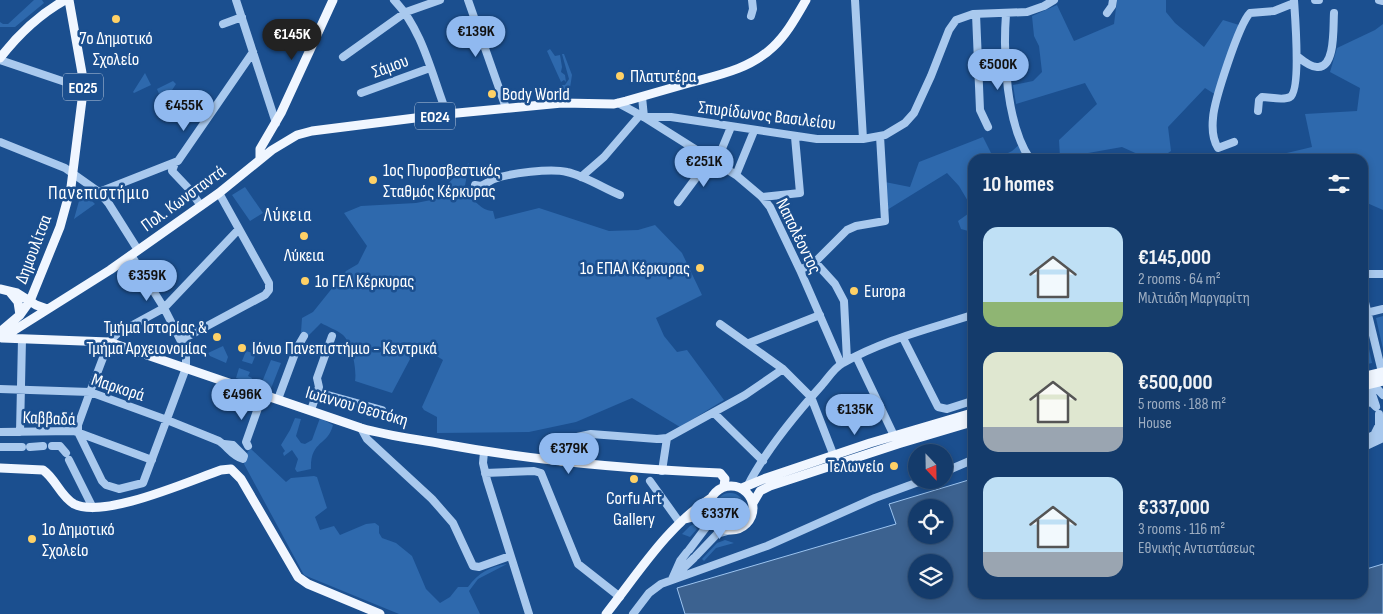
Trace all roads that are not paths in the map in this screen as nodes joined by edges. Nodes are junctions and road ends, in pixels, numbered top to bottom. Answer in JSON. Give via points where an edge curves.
{"nodes":[{"id":1,"x":65,"y":0,"type":"edge"},
{"id":2,"x":69,"y":0,"type":"edge"},
{"id":3,"x":236,"y":0,"type":"edge"},
{"id":4,"x":333,"y":0,"type":"edge"},
{"id":5,"x":394,"y":0,"type":"edge"},
{"id":6,"x":440,"y":0,"type":"edge"},
{"id":7,"x":468,"y":0,"type":"edge"},
{"id":8,"x":752,"y":0,"type":"edge"},
{"id":9,"x":806,"y":0,"type":"edge"},
{"id":10,"x":856,"y":0,"type":"edge"},
{"id":11,"x":1054,"y":0,"type":"edge"},
{"id":12,"x":1113,"y":0,"type":"edge"},
{"id":13,"x":1315,"y":0,"type":"edge"},
{"id":14,"x":1319,"y":0,"type":"edge"},
{"id":15,"x":1379,"y":0,"type":"edge"},
{"id":16,"x":1294,"y":1,"type":"edge"},
{"id":17,"x":1383,"y":1,"type":"edge"},
{"id":18,"x":406,"y":12,"type":"junction"},
{"id":19,"x":1107,"y":13,"type":"dead end"},
{"id":20,"x":1334,"y":13,"type":"dead end"},
{"id":21,"x":976,"y":14,"type":"junction"},
{"id":22,"x":1006,"y":14,"type":"junction"},
{"id":23,"x":751,"y":16,"type":"dead end"},
{"id":24,"x":242,"y":17,"type":"junction"},
{"id":25,"x":223,"y":24,"type":"dead end"},
{"id":26,"x":253,"y":52,"type":"junction"},
{"id":27,"x":1296,"y":56,"type":"junction"},
{"id":28,"x":343,"y":57,"type":"dead end"},
{"id":29,"x":0,"y":59,"type":"edge"},
{"id":30,"x":430,"y":68,"type":"junction"},
{"id":31,"x":83,"y":88,"type":"junction"},
{"id":32,"x":361,"y":93,"type":"dead end"},
{"id":33,"x":642,"y":97,"type":"junction"},
{"id":34,"x":618,"y":103,"type":"junction"},
{"id":35,"x":506,"y":108,"type":"junction"},
{"id":36,"x":1258,"y":112,"type":"dead end"},
{"id":37,"x":447,"y":114,"type":"junction"},
{"id":38,"x":642,"y":116,"type":"junction"},
{"id":39,"x":275,"y":126,"type":"junction"},
{"id":40,"x":731,"y":127,"type":"junction"},
{"id":41,"x":988,"y":127,"type":"dead end"},
{"id":42,"x":754,"y":130,"type":"junction"},
{"id":43,"x":880,"y":136,"type":"junction"},
{"id":44,"x":795,"y":137,"type":"junction"},
{"id":45,"x":863,"y":138,"type":"junction"},
{"id":46,"x":0,"y":142,"type":"edge"},
{"id":47,"x":1234,"y":142,"type":"dead end"},
{"id":48,"x":283,"y":143,"type":"junction"},
{"id":49,"x":1027,"y":154,"type":"edge"},
{"id":50,"x":260,"y":159,"type":"junction"},
{"id":51,"x":713,"y":161,"type":"junction"},
{"id":52,"x":174,"y":163,"type":"junction"},
{"id":53,"x":73,"y":174,"type":"junction"},
{"id":54,"x":736,"y":175,"type":"junction"},
{"id":55,"x":580,"y":177,"type":"junction"},
{"id":56,"x":475,"y":185,"type":"dead end"},
{"id":57,"x":98,"y":192,"type":"junction"},
{"id":58,"x":219,"y":193,"type":"junction"},
{"id":59,"x":620,"y":195,"type":"dead end"},
{"id":60,"x":762,"y":196,"type":"junction"},
{"id":61,"x":678,"y":202,"type":"dead end"},
{"id":62,"x":201,"y":206,"type":"junction"},
{"id":63,"x":239,"y":229,"type":"junction"},
{"id":64,"x":134,"y":253,"type":"junction"},
{"id":65,"x":816,"y":262,"type":"junction"},
{"id":66,"x":800,"y":270,"type":"junction"},
{"id":67,"x":1368,"y":274,"type":"edge"},
{"id":68,"x":1383,"y":274,"type":"edge"},
{"id":69,"x":4,"y":290,"type":"edge"},
{"id":70,"x":30,"y":301,"type":"junction"},
{"id":71,"x":47,"y":308,"type":"junction"},
{"id":72,"x":164,"y":308,"type":"junction"},
{"id":73,"x":1383,"y":308,"type":"edge"},
{"id":74,"x":1368,"y":312,"type":"edge"},
{"id":75,"x":20,"y":315,"type":"junction"},
{"id":76,"x":820,"y":315,"type":"junction"},
{"id":77,"x":968,"y":316,"type":"edge"},
{"id":78,"x":720,"y":324,"type":"dead end"},
{"id":79,"x":1368,"y":324,"type":"edge"},
{"id":80,"x":1,"y":336,"type":"edge"},
{"id":81,"x":304,"y":336,"type":"dead end"},
{"id":82,"x":332,"y":336,"type":"dead end"},
{"id":83,"x":903,"y":338,"type":"junction"},
{"id":84,"x":22,"y":339,"type":"junction"},
{"id":85,"x":181,"y":340,"type":"junction"},
{"id":86,"x":109,"y":342,"type":"junction"},
{"id":87,"x":749,"y":343,"type":"junction"},
{"id":88,"x":856,"y":356,"type":"junction"},
{"id":89,"x":844,"y":362,"type":"junction"},
{"id":90,"x":186,"y":368,"type":"junction"},
{"id":91,"x":783,"y":369,"type":"junction"},
{"id":92,"x":1382,"y":374,"type":"edge"},
{"id":93,"x":1368,"y":376,"type":"edge"},
{"id":94,"x":1368,"y":381,"type":"edge"},
{"id":95,"x":1372,"y":384,"type":"junction"},
{"id":96,"x":1368,"y":385,"type":"edge"},
{"id":97,"x":0,"y":389,"type":"edge"},
{"id":98,"x":21,"y":389,"type":"junction"},
{"id":99,"x":90,"y":392,"type":"junction"},
{"id":100,"x":317,"y":392,"type":"junction"},
{"id":101,"x":263,"y":394,"type":"junction"},
{"id":102,"x":1383,"y":395,"type":"edge"},
{"id":103,"x":811,"y":397,"type":"junction"},
{"id":104,"x":278,"y":399,"type":"junction"},
{"id":105,"x":968,"y":402,"type":"edge"},
{"id":106,"x":1368,"y":402,"type":"edge"},
{"id":107,"x":947,"y":409,"type":"junction"},
{"id":108,"x":311,"y":410,"type":"junction"},
{"id":109,"x":382,"y":410,"type":"dead end"},
{"id":110,"x":1379,"y":412,"type":"edge"},
{"id":111,"x":714,"y":413,"type":"junction"},
{"id":112,"x":968,"y":415,"type":"edge"},
{"id":113,"x":167,"y":420,"type":"junction"},
{"id":114,"x":968,"y":422,"type":"edge"},
{"id":115,"x":952,"y":423,"type":"junction"},
{"id":116,"x":361,"y":428,"type":"junction"},
{"id":117,"x":1383,"y":430,"type":"edge"},
{"id":118,"x":0,"y":432,"type":"edge"},
{"id":119,"x":20,"y":432,"type":"junction"},
{"id":120,"x":78,"y":432,"type":"junction"},
{"id":121,"x":1375,"y":433,"type":"junction"},
{"id":122,"x":1368,"y":437,"type":"edge"},
{"id":123,"x":667,"y":438,"type":"junction"},
{"id":124,"x":1383,"y":438,"type":"edge"},
{"id":125,"x":896,"y":440,"type":"junction"},
{"id":126,"x":224,"y":444,"type":"dead end"},
{"id":127,"x":1368,"y":445,"type":"edge"},
{"id":128,"x":248,"y":446,"type":"dead end"},
{"id":129,"x":0,"y":447,"type":"edge"},
{"id":130,"x":484,"y":452,"type":"junction"},
{"id":131,"x":834,"y":455,"type":"junction"},
{"id":132,"x":152,"y":460,"type":"junction"},
{"id":133,"x":763,"y":461,"type":"junction"},
{"id":134,"x":562,"y":462,"type":"junction"},
{"id":135,"x":968,"y":462,"type":"edge"},
{"id":136,"x":837,"y":464,"type":"junction"},
{"id":137,"x":0,"y":468,"type":"edge"},
{"id":138,"x":953,"y":468,"type":"edge"},
{"id":139,"x":662,"y":471,"type":"junction"},
{"id":140,"x":485,"y":473,"type":"junction"},
{"id":141,"x":650,"y":481,"type":"dead end"},
{"id":142,"x":724,"y":486,"type":"junction"},
{"id":143,"x":908,"y":486,"type":"edge"},
{"id":144,"x":745,"y":488,"type":"junction"},
{"id":145,"x":711,"y":498,"type":"junction"},
{"id":146,"x":752,"y":503,"type":"junction"},
{"id":147,"x":93,"y":508,"type":"junction"},
{"id":148,"x":682,"y":521,"type":"junction"},
{"id":149,"x":713,"y":523,"type":"junction"},
{"id":150,"x":730,"y":530,"type":"junction"},
{"id":151,"x":510,"y":556,"type":"junction"},
{"id":152,"x":672,"y":579,"type":"junction"},
{"id":153,"x":620,"y":597,"type":"junction"},
{"id":154,"x":380,"y":614,"type":"edge"},
{"id":155,"x":528,"y":614,"type":"edge"},
{"id":156,"x":606,"y":614,"type":"edge"},
{"id":157,"x":633,"y":614,"type":"edge"}],
"edges":[{"from":1,"to":29,"type":"main road","via":[[20,35]]},
{"from":2,"to":31,"type":"main road","name":"Δημουλίτσα","number":"ΕΟ25"},
{"from":3,"to":24,"type":"street"},
{"from":4,"to":39,"type":"main road"},
{"from":5,"to":18,"type":"street"},
{"from":6,"to":18,"type":"street"},
{"from":7,"to":35,"type":"street"},
{"from":8,"to":23,"type":"street"},
{"from":9,"to":33,"type":"main road","number":"ΕΟ24","via":[[779,42],[756,60],[729,72]]},
{"from":10,"to":45,"type":"street"},
{"from":11,"to":22,"type":"street","name":"Σπυρίδωνος Βασιλείου","via":[[1030,11]]},
{"from":12,"to":19,"type":"street"},
{"from":13,"to":14,"type":"street"},
{"from":15,"to":17,"type":"street"},
{"from":16,"to":27,"type":"street"},
{"from":16,"to":47,"type":"street","via":[[1274,10],[1250,13],[1241,27],[1212,120],[1218,148]]},
{"from":18,"to":28,"type":"street"},
{"from":18,"to":30,"type":"street"},
{"from":20,"to":27,"type":"street","via":[[1327,63],[1316,67]]},
{"from":21,"to":22,"type":"street","name":"Σπυρίδωνος Βασιλείου"},
{"from":21,"to":41,"type":"street","via":[[980,110]]},
{"from":21,"to":43,"type":"street","name":"Σπυρίδωνος Βασιλείου","via":[[964,16],[954,23],[909,120],[900,128]]},
{"from":22,"to":49,"type":"street","via":[[1005,61],[1015,128]]},
{"from":24,"to":25,"type":"street"},
{"from":24,"to":26,"type":"street"},
{"from":26,"to":39,"type":"street"},
{"from":26,"to":52,"type":"street"},
{"from":27,"to":36,"type":"street","via":[[1292,96],[1285,99],[1262,97],[1258,100]]},
{"from":29,"to":31,"type":"street"},
{"from":30,"to":32,"type":"street","name":"Σάμου"},
{"from":30,"to":37,"type":"street"},
{"from":31,"to":53,"type":"main road","name":"Δημουλίτσα","number":"ΕΟ25"},
{"from":33,"to":34,"type":"main road","number":"ΕΟ24"},
{"from":33,"to":38,"type":"street"},
{"from":34,"to":35,"type":"main road","number":"ΕΟ24","via":[[570,102]]},
{"from":34,"to":38,"type":"street","name":"Ναπολέοντος"},
{"from":35,"to":37,"type":"main road","number":"ΕΟ24"},
{"from":37,"to":48,"type":"main road","number":"ΕΟ24","via":[[306,132]]},
{"from":38,"to":40,"type":"street","name":"Σπυρίδωνος Βασιλείου","via":[[671,117]]},
{"from":38,"to":51,"type":"street","name":"Ναπολέοντος"},
{"from":38,"to":55,"type":"street","via":[[604,157]]},
{"from":39,"to":48,"type":"main road","via":[[277,137]]},
{"from":39,"to":50,"type":"main road","via":[[260,150]]},
{"from":40,"to":42,"type":"street","name":"Σπυρίδωνος Βασιλείου"},
{"from":40,"to":51,"type":"street"},
{"from":42,"to":44,"type":"street","name":"Σπυρίδωνος Βασιλείου"},
{"from":42,"to":54,"type":"street"},
{"from":43,"to":45,"type":"street","name":"Σπυρίδωνος Βασιλείου"},
{"from":43,"to":65,"type":"street","via":[[885,221],[847,230]]},
{"from":44,"to":45,"type":"street","name":"Σπυρίδωνος Βασιλείου","via":[[825,140]]},
{"from":44,"to":60,"type":"street","via":[[800,193]]},
{"from":46,"to":53,"type":"street"},
{"from":48,"to":50,"type":"main road","number":"ΕΟ24"},
{"from":50,"to":58,"type":"main road","name":"Πολ. Κωνσταντά","number":"ΕΟ24"},
{"from":51,"to":54,"type":"street","name":"Ναπολέοντος"},
{"from":51,"to":61,"type":"street"},
{"from":52,"to":57,"type":"street"},
{"from":52,"to":62,"type":"street","via":[[172,171]]},
{"from":53,"to":57,"type":"street"},
{"from":53,"to":70,"type":"main road","name":"Δημουλίτσα","number":"ΕΟ25","via":[[63,218]]},
{"from":54,"to":60,"type":"street","name":"Ναπολέοντος"},
{"from":55,"to":56,"type":"street","via":[[561,171],[540,171]]},
{"from":55,"to":59,"type":"street"},
{"from":57,"to":64,"type":"street","via":[[109,204]]},
{"from":58,"to":62,"type":"main road","name":"Πολ. Κωνσταντά","number":"ΕΟ24"},
{"from":58,"to":63,"type":"street"},
{"from":60,"to":66,"type":"street","name":"Ναπολέοντος"},
{"from":62,"to":64,"type":"main road","name":"Πολ. Κωνσταντά","number":"ΕΟ24"},
{"from":63,"to":72,"type":"street"},
{"from":63,"to":85,"type":"street","via":[[269,283],[269,290]]},
{"from":64,"to":71,"type":"main road","name":"Πολ. Κωνσταντά","number":"ΕΟ24"},
{"from":64,"to":72,"type":"street"},
{"from":65,"to":66,"type":"street"},
{"from":65,"to":89,"type":"street","via":[[844,299]]},
{"from":66,"to":76,"type":"street","name":"Ναπολέοντος"},
{"from":67,"to":68,"type":"street"},
{"from":69,"to":70,"type":"main road"},
{"from":69,"to":75,"type":"main road","via":[[18,302]]},
{"from":70,"to":71,"type":"main road"},
{"from":70,"to":75,"type":"main road","number":"ΕΟ25"},
{"from":71,"to":80,"type":"main road","name":"Πολ. Κωνσταντά","number":"ΕΟ24"},
{"from":72,"to":85,"type":"street"},
{"from":72,"to":86,"type":"street","via":[[118,333]]},
{"from":73,"to":74,"type":"street"},
{"from":75,"to":80,"type":"main road"},
{"from":76,"to":87,"type":"street"},
{"from":76,"to":89,"type":"street","name":"Ναπολέοντος"},
{"from":77,"to":83,"type":"street"},
{"from":78,"to":87,"type":"street"},
{"from":79,"to":92,"type":"street"},
{"from":80,"to":84,"type":"main road","name":"Ιωάννου Θεοτόκη"},
{"from":81,"to":104,"type":"street"},
{"from":82,"to":100,"type":"street","via":[[317,378]]},
{"from":83,"to":88,"type":"street"},
{"from":83,"to":107,"type":"street","via":[[936,404]]},
{"from":84,"to":86,"type":"main road","name":"Ιωάννου Θεοτόκη"},
{"from":84,"to":98,"type":"street"},
{"from":85,"to":90,"type":"street","via":[[186,351]]},
{"from":86,"to":90,"type":"main road","name":"Ιωάννου Θεοτόκη"},
{"from":86,"to":99,"type":"street"},
{"from":87,"to":91,"type":"street"},
{"from":88,"to":89,"type":"street"},
{"from":88,"to":125,"type":"street"},
{"from":89,"to":103,"type":"street"},
{"from":90,"to":101,"type":"main road","name":"Ιωάννου Θεοτόκη"},
{"from":90,"to":113,"type":"street"},
{"from":91,"to":103,"type":"street"},
{"from":91,"to":111,"type":"street"},
{"from":92,"to":93,"type":"main road"},
{"from":92,"to":95,"type":"main road"},
{"from":94,"to":95,"type":"street"},
{"from":95,"to":96,"type":"main road"},
{"from":95,"to":102,"type":"street"},
{"from":95,"to":110,"type":"street","via":[[1372,395]]},
{"from":97,"to":98,"type":"street","name":"Μαρκορά"},
{"from":98,"to":99,"type":"street","name":"Μαρκορά"},
{"from":98,"to":119,"type":"street"},
{"from":99,"to":113,"type":"street","name":"Μαρκορά"},
{"from":99,"to":120,"type":"street"},
{"from":100,"to":108,"type":"street"},
{"from":100,"to":109,"type":"street"},
{"from":101,"to":104,"type":"main road","name":"Ιωάννου Θεοτόκη"},
{"from":101,"to":128,"type":"street","via":[[246,442]]},
{"from":103,"to":131,"type":"street"},
{"from":103,"to":133,"type":"street"},
{"from":104,"to":108,"type":"main road","name":"Ιωάννου Θεοτόκη"},
{"from":105,"to":107,"type":"street"},
{"from":106,"to":110,"type":"street"},
{"from":107,"to":115,"type":"street"},
{"from":108,"to":116,"type":"main road","name":"Ιωάννου Θεοτόκη"},
{"from":110,"to":121,"type":"street"},
{"from":111,"to":123,"type":"street"},
{"from":111,"to":133,"type":"street"},
{"from":112,"to":115,"type":"main road"},
{"from":113,"to":126,"type":"street","name":"Μαρκορά"},
{"from":113,"to":132,"type":"street"},
{"from":114,"to":115,"type":"main road"},
{"from":115,"to":125,"type":"main road"},
{"from":116,"to":130,"type":"main road","name":"Ιωάννου Θεοτόκη"},
{"from":116,"to":151,"type":"street","via":[[367,439],[453,523],[472,566],[479,567]]},
{"from":117,"to":121,"type":"street"},
{"from":118,"to":119,"type":"street","name":"Καββαδά"},
{"from":119,"to":120,"type":"street","name":"Καββαδά"},
{"from":120,"to":132,"type":"street","name":"Καββαδά"},
{"from":120,"to":132,"type":"street","via":[[106,485],[119,489],[143,483]]},
{"from":121,"to":122,"type":"street"},
{"from":123,"to":134,"type":"street","via":[[584,434],[566,444]]},
{"from":123,"to":139,"type":"street"},
{"from":124,"to":127,"type":"street"},
{"from":125,"to":131,"type":"main road"},
{"from":125,"to":136,"type":"main road"},
{"from":129,"to":147,"type":"street","via":[[60,446]]},
{"from":130,"to":134,"type":"main road","name":"Ιωάννου Θεοτόκη"},
{"from":130,"to":140,"type":"street"},
{"from":131,"to":136,"type":"street"},
{"from":131,"to":144,"type":"main road"},
{"from":133,"to":144,"type":"street"},
{"from":134,"to":139,"type":"main road","name":"Ιωάννου Θεοτόκη"},
{"from":135,"to":138,"type":"street"},
{"from":136,"to":146,"type":"main road","via":[[765,488]]},
{"from":137,"to":147,"type":"main road","via":[[44,470],[70,501]]},
{"from":139,"to":142,"type":"main road","name":"Ιωάννου Θεοτόκη","via":[[720,473],[725,479]]},
{"from":140,"to":151,"type":"street"},
{"from":140,"to":153,"type":"street","via":[[541,473],[578,564]]},
{"from":141,"to":148,"type":"street"},
{"from":142,"to":144,"type":"main road"},
{"from":142,"to":145,"type":"main road"},
{"from":143,"to":152,"type":"street","via":[[767,546]]},
{"from":144,"to":146,"type":"main road"},
{"from":145,"to":148,"type":"main road"},
{"from":145,"to":149,"type":"main road","via":[[708,507]]},
{"from":146,"to":150,"type":"main road","via":[[753,512],[747,524]]},
{"from":147,"to":154,"type":"main road","via":[[121,504],[231,469],[241,479],[298,577]]},
{"from":148,"to":149,"type":"main road","via":[[697,516]]},
{"from":148,"to":153,"type":"main road"},
{"from":149,"to":150,"type":"main road"},
{"from":149,"to":152,"type":"street","via":[[680,561]]},
{"from":150,"to":152,"type":"street","via":[[712,538]]},
{"from":151,"to":155,"type":"street"},
{"from":152,"to":157,"type":"street","via":[[654,588]]},
{"from":153,"to":156,"type":"main road"}]}
